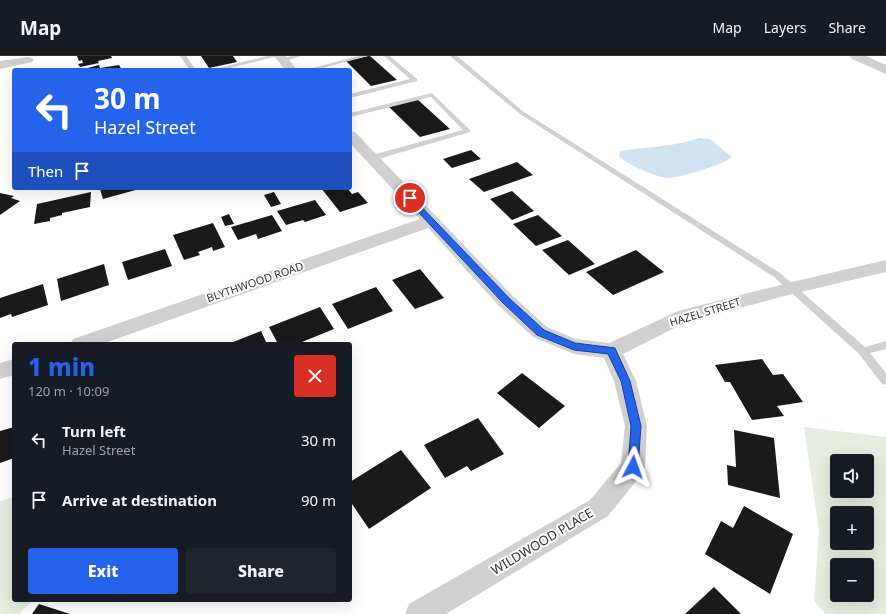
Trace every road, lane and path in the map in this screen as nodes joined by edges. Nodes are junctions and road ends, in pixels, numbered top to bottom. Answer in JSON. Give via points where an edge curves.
{"nodes":[{"id":1,"x":183,"y":56,"type":"edge"},
{"id":2,"x":298,"y":56,"type":"edge"},
{"id":3,"x":365,"y":56,"type":"edge"},
{"id":4,"x":387,"y":56,"type":"edge"},
{"id":5,"x":453,"y":56,"type":"edge"},
{"id":6,"x":856,"y":56,"type":"edge"},
{"id":7,"x":279,"y":57,"type":"edge"},
{"id":8,"x":28,"y":62,"type":"edge"},
{"id":9,"x":0,"y":65,"type":"edge"},
{"id":10,"x":882,"y":66,"type":"edge"},
{"id":11,"x":192,"y":68,"type":"edge"},
{"id":12,"x":224,"y":68,"type":"edge"},
{"id":13,"x":289,"y":68,"type":"edge"},
{"id":14,"x":316,"y":68,"type":"edge"},
{"id":15,"x":352,"y":96,"type":"edge"},
{"id":16,"x":352,"y":115,"type":"edge"},
{"id":17,"x":352,"y":137,"type":"edge"},
{"id":18,"x":372,"y":158,"type":"junction"},
{"id":19,"x":431,"y":221,"type":"junction"},
{"id":20,"x":886,"y":266,"type":"edge"},
{"id":21,"x":792,"y":288,"type":"junction"},
{"id":22,"x":86,"y":342,"type":"edge"},
{"id":23,"x":886,"y":345,"type":"edge"},
{"id":24,"x":612,"y":351,"type":"junction"},
{"id":25,"x":863,"y":351,"type":"junction"},
{"id":26,"x":12,"y":368,"type":"edge"},
{"id":27,"x":0,"y":371,"type":"edge"},
{"id":28,"x":886,"y":381,"type":"edge"},
{"id":29,"x":419,"y":614,"type":"edge"}],
"edges":[{"from":1,"to":11,"type":"lane"},
{"from":2,"to":7,"type":"lane"},
{"from":3,"to":14,"type":"lane"},
{"from":4,"to":15,"type":"lane","via":[[415,80]]},
{"from":5,"to":21,"type":"lane","via":[[522,113],[777,275]]},
{"from":6,"to":10,"type":"street"},
{"from":7,"to":12,"type":"lane"},
{"from":7,"to":13,"type":"street"},
{"from":8,"to":9,"type":"street"},
{"from":16,"to":18,"type":"lane","via":[[432,95],[468,131]]},
{"from":17,"to":18,"type":"street"},
{"from":18,"to":19,"type":"street"},
{"from":19,"to":22,"type":"street","name":"BLYTHWOOD ROAD"},
{"from":19,"to":24,"type":"street","via":[[506,301],[540,332],[574,346]]},
{"from":20,"to":21,"type":"street","name":"HAZEL STREET"},
{"from":21,"to":24,"type":"street","name":"HAZEL STREET","via":[[678,318]]},
{"from":21,"to":25,"type":"lane"},
{"from":23,"to":25,"type":"lane"},
{"from":24,"to":29,"type":"street","name":"WILDWOOD PLACE","via":[[625,381],[636,426],[633,467],[599,508]]},
{"from":25,"to":28,"type":"lane"},
{"from":26,"to":27,"type":"street"}]}
